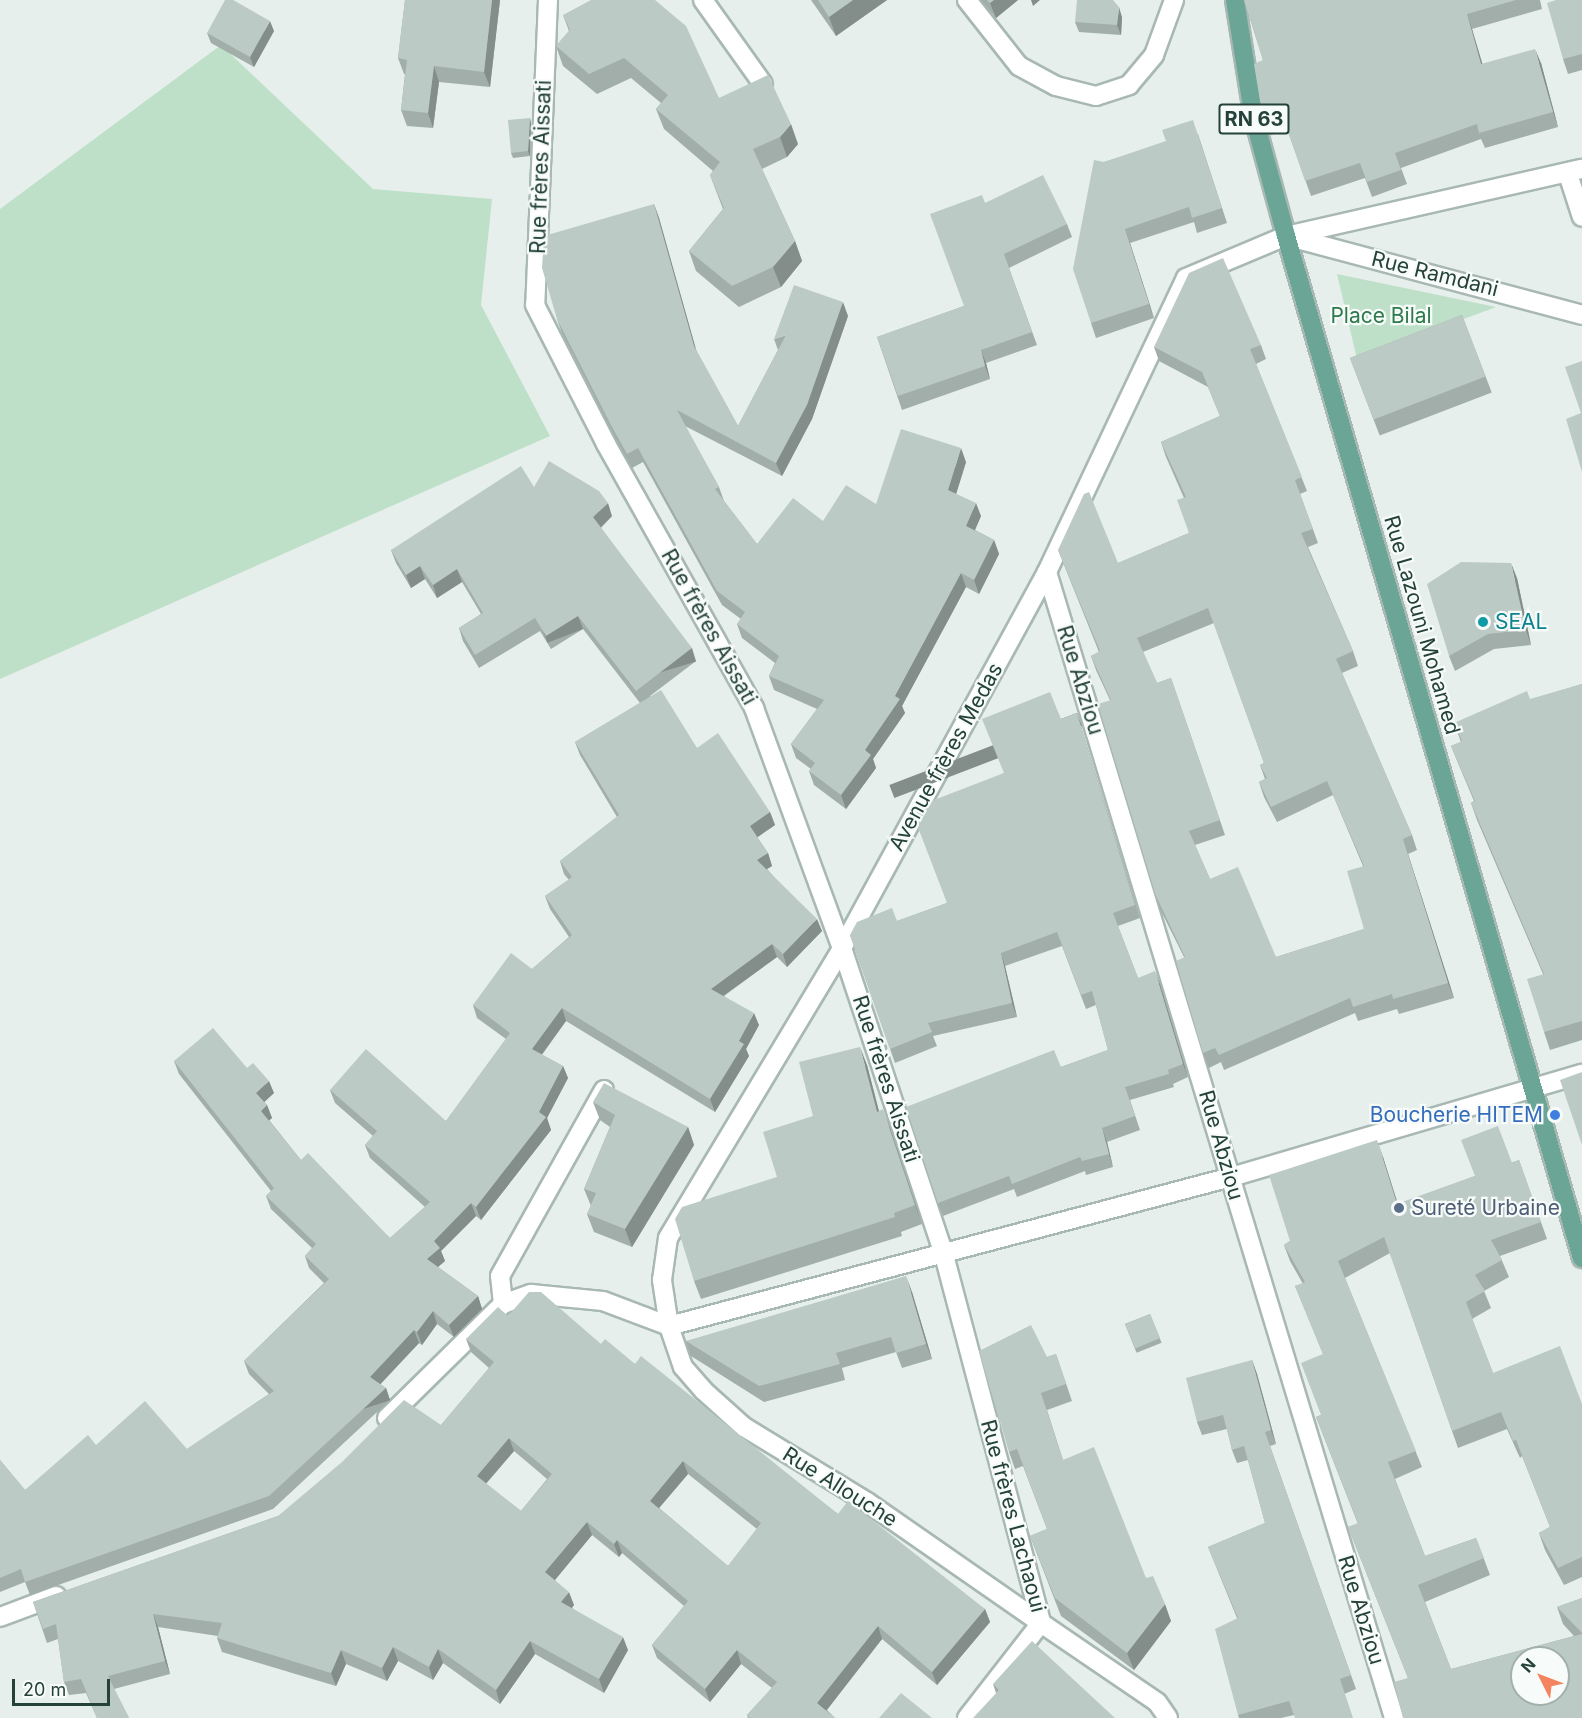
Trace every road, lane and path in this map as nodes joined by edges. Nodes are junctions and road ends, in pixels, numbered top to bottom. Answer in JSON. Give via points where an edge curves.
{"nodes":[{"id":1,"x":548,"y":0,"type":"edge"},
{"id":2,"x":703,"y":0,"type":"edge"},
{"id":3,"x":967,"y":0,"type":"edge"},
{"id":4,"x":1174,"y":0,"type":"edge"},
{"id":5,"x":1235,"y":0,"type":"edge"},
{"id":6,"x":763,"y":84,"type":"edge"},
{"id":7,"x":1575,"y":171,"type":"edge"},
{"id":8,"x":1582,"y":217,"type":"edge"},
{"id":9,"x":1286,"y":236,"type":"junction"},
{"id":10,"x":1582,"y":315,"type":"edge"},
{"id":11,"x":1047,"y":572,"type":"junction"},
{"id":12,"x":842,"y":948,"type":"junction"},
{"id":13,"x":1582,"y":1074,"type":"edge"},
{"id":14,"x":1533,"y":1089,"type":"junction"},
{"id":15,"x":604,"y":1090,"type":"edge"},
{"id":16,"x":1231,"y":1177,"type":"junction"},
{"id":17,"x":944,"y":1255,"type":"junction"},
{"id":18,"x":1582,"y":1258,"type":"edge"},
{"id":19,"x":503,"y":1304,"type":"junction"},
{"id":20,"x":669,"y":1326,"type":"junction"},
{"id":21,"x":372,"y":1433,"type":"edge"},
{"id":22,"x":73,"y":1590,"type":"edge"},
{"id":23,"x":0,"y":1617,"type":"edge"},
{"id":24,"x":1041,"y":1623,"type":"junction"},
{"id":25,"x":967,"y":1718,"type":"edge"},
{"id":26,"x":1168,"y":1718,"type":"edge"},
{"id":27,"x":1394,"y":1718,"type":"edge"}],
"edges":[{"from":1,"to":12,"type":"street","name":"Rue frères Aissati","via":[[535,305],[606,444],[754,708]]},
{"from":2,"to":6,"type":"street"},
{"from":3,"to":4,"type":"street","via":[[984,27],[1019,66],[1056,86],[1096,96],[1129,85],[1154,55]]},
{"from":5,"to":9,"type":"main road","name":"Rue Lazouni Mohamed","number":"RN 63","via":[[1254,118]]},
{"from":7,"to":8,"type":"street"},
{"from":7,"to":9,"type":"street","name":"Avenue frères Medas"},
{"from":9,"to":10,"type":"street","name":"Rue Ramdani"},
{"from":9,"to":11,"type":"street","name":"Avenue frères Medas","via":[[1186,278]]},
{"from":9,"to":14,"type":"main road","name":"Rue Lazouni Mohamed"},
{"from":11,"to":12,"type":"street","name":"Avenue frères Medas"},
{"from":11,"to":16,"type":"street","name":"Rue Abziou"},
{"from":12,"to":17,"type":"street","name":"Rue frères Aissati"},
{"from":12,"to":20,"type":"street","name":"Avenue frères Medas","via":[[668,1238],[662,1280]]},
{"from":13,"to":14,"type":"street"},
{"from":14,"to":16,"type":"street"},
{"from":14,"to":18,"type":"main road","name":"Rue Lazouni Mohamed"},
{"from":15,"to":19,"type":"street","via":[[500,1276]]},
{"from":16,"to":17,"type":"street"},
{"from":16,"to":27,"type":"street","name":"Rue Abziou"},
{"from":17,"to":20,"type":"street"},
{"from":17,"to":24,"type":"street","name":"Rue frères Lachaoui"},
{"from":19,"to":20,"type":"street","via":[[531,1294],[561,1295],[603,1301]]},
{"from":19,"to":21,"type":"street"},
{"from":20,"to":24,"type":"street","name":"Rue Allouche","via":[[683,1367],[744,1427],[867,1502]]},
{"from":22,"to":23,"type":"street"},
{"from":24,"to":25,"type":"street"},
{"from":24,"to":26,"type":"street","name":"Rue frères Lachaoui","via":[[1157,1701]]}]}
